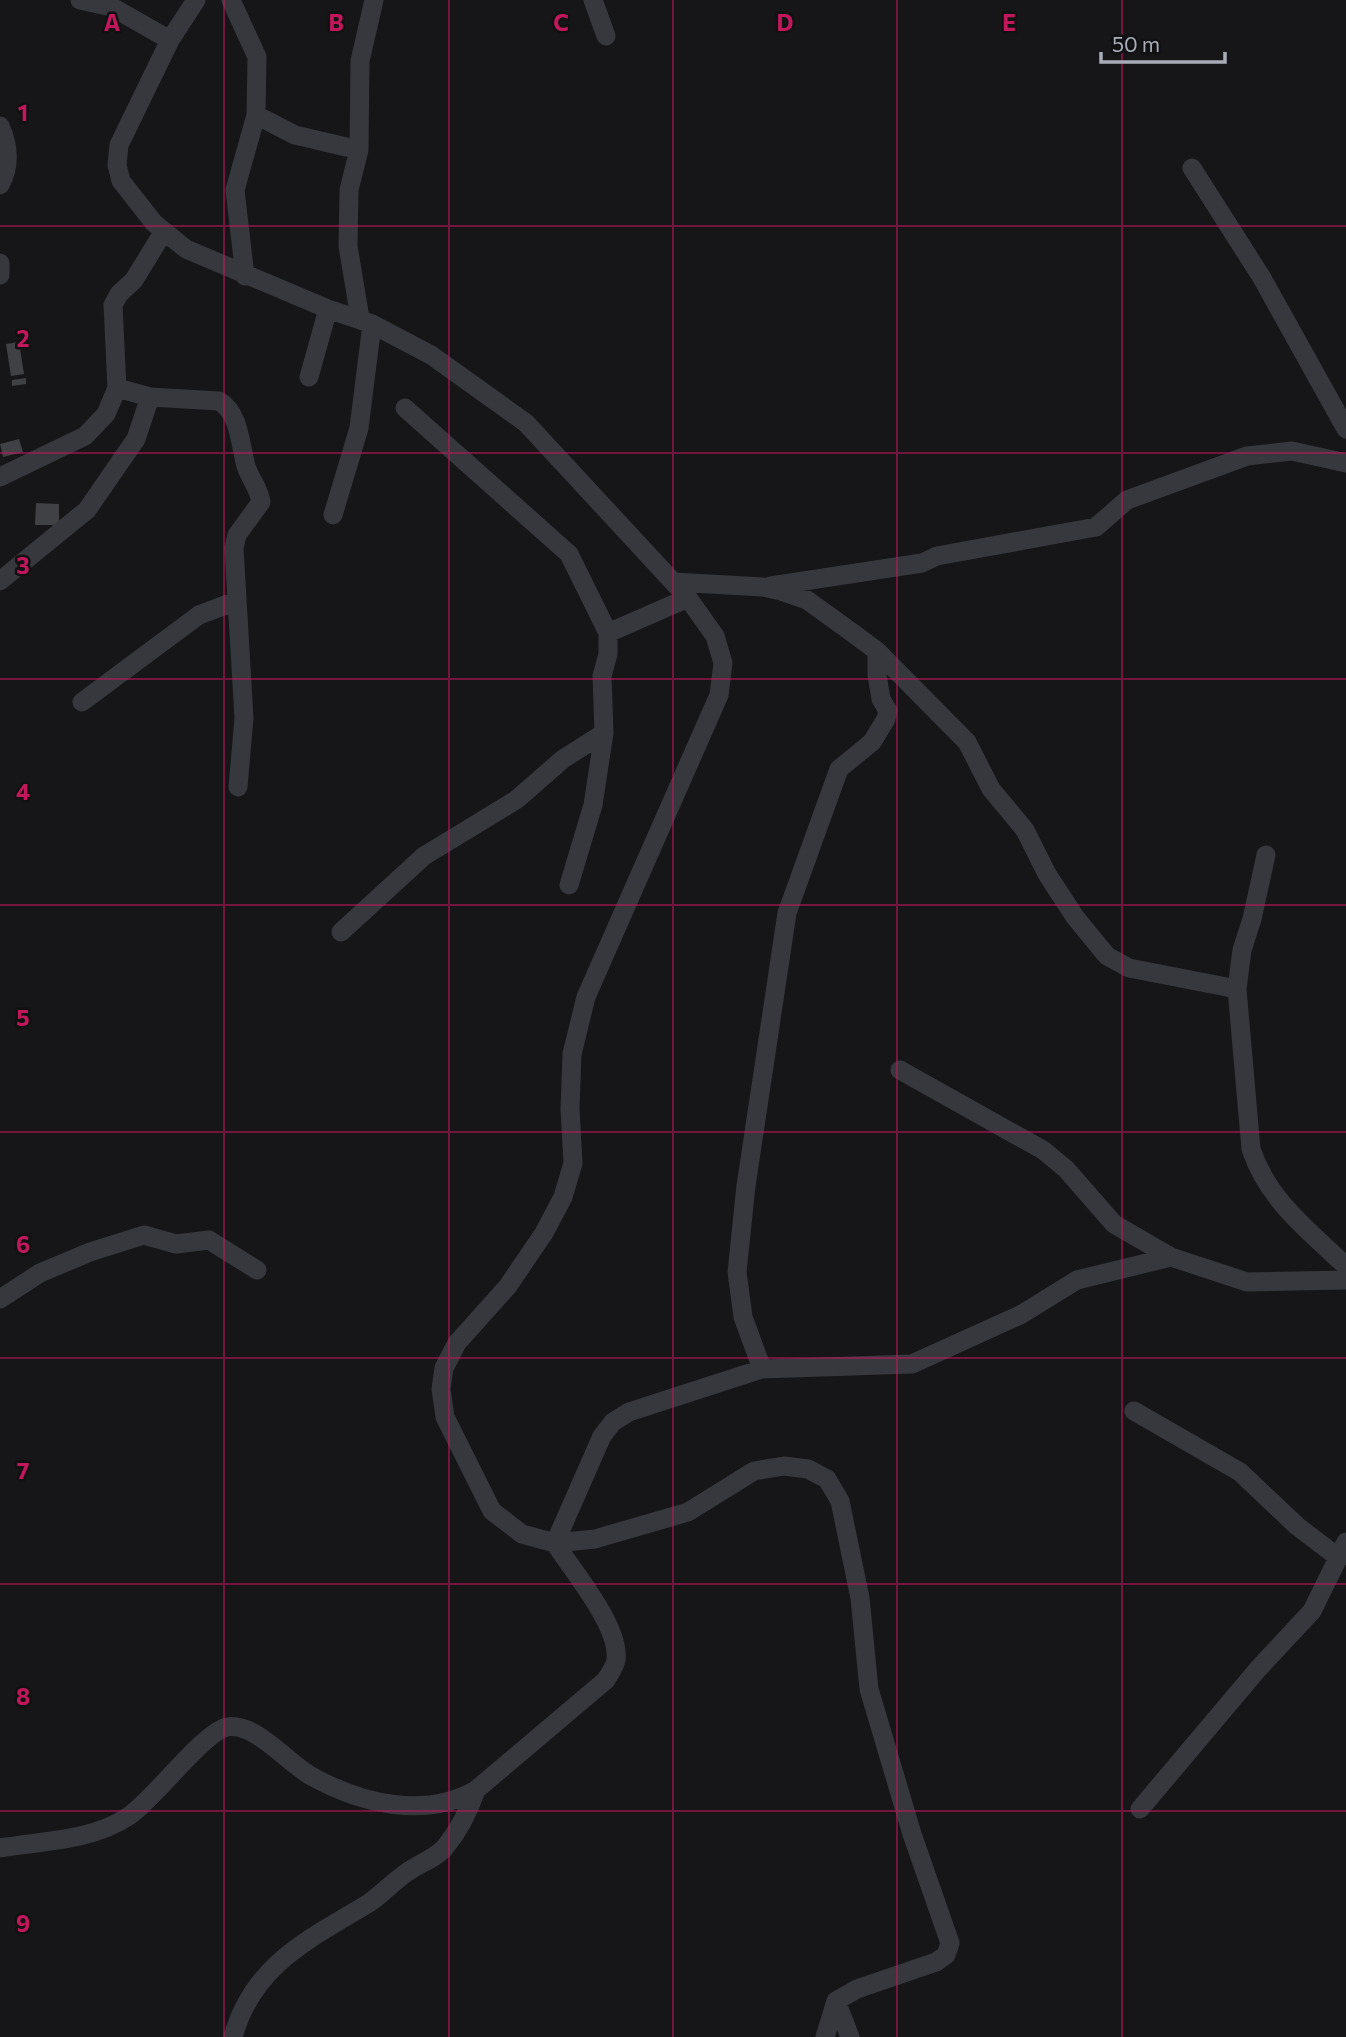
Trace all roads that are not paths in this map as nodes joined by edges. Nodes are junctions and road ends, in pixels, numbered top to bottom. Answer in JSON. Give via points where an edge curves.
{"nodes":[{"id":1,"x":80,"y":0,"type":"edge"},
{"id":2,"x":196,"y":0,"type":"edge"},
{"id":3,"x":231,"y":0,"type":"edge"},
{"id":4,"x":374,"y":0,"type":"edge"},
{"id":5,"x":593,"y":0,"type":"edge"},
{"id":6,"x":606,"y":36,"type":"dead end"},
{"id":7,"x":170,"y":40,"type":"junction"},
{"id":8,"x":256,"y":114,"type":"junction"},
{"id":9,"x":0,"y":126,"type":"edge"},
{"id":10,"x":359,"y":150,"type":"junction"},
{"id":11,"x":1192,"y":168,"type":"dead end"},
{"id":12,"x":0,"y":184,"type":"edge"},
{"id":13,"x":164,"y":231,"type":"junction"},
{"id":14,"x":0,"y":263,"type":"edge"},
{"id":15,"x":0,"y":275,"type":"edge"},
{"id":16,"x":245,"y":275,"type":"junction"},
{"id":17,"x":328,"y":310,"type":"junction"},
{"id":18,"x":366,"y":321,"type":"junction"},
{"id":19,"x":309,"y":377,"type":"dead end"},
{"id":20,"x":117,"y":388,"type":"junction"},
{"id":21,"x":150,"y":397,"type":"junction"},
{"id":22,"x":405,"y":408,"type":"dead end"},
{"id":23,"x":1346,"y":429,"type":"edge"},
{"id":24,"x":1346,"y":463,"type":"edge"},
{"id":25,"x":0,"y":477,"type":"edge"},
{"id":26,"x":333,"y":514,"type":"dead end"},
{"id":27,"x":0,"y":581,"type":"edge"},
{"id":28,"x":673,"y":582,"type":"junction"},
{"id":29,"x":763,"y":587,"type":"junction"},
{"id":30,"x":688,"y":598,"type":"junction"},
{"id":31,"x":236,"y":601,"type":"junction"},
{"id":32,"x":608,"y":633,"type":"junction"},
{"id":33,"x":877,"y":651,"type":"junction"},
{"id":34,"x":82,"y":702,"type":"dead end"},
{"id":35,"x":604,"y":733,"type":"junction"},
{"id":36,"x":238,"y":787,"type":"dead end"},
{"id":37,"x":1266,"y":855,"type":"dead end"},
{"id":38,"x":569,"y":885,"type":"dead end"},
{"id":39,"x":341,"y":932,"type":"dead end"},
{"id":40,"x":1237,"y":989,"type":"junction"},
{"id":41,"x":900,"y":1070,"type":"dead end"},
{"id":42,"x":1171,"y":1257,"type":"junction"},
{"id":43,"x":1346,"y":1266,"type":"edge"},
{"id":44,"x":257,"y":1270,"type":"dead end"},
{"id":45,"x":1346,"y":1280,"type":"edge"},
{"id":46,"x":0,"y":1299,"type":"edge"},
{"id":47,"x":762,"y":1369,"type":"junction"},
{"id":48,"x":1134,"y":1411,"type":"dead end"},
{"id":49,"x":555,"y":1543,"type":"junction"},
{"id":50,"x":1343,"y":1550,"type":"edge"},
{"id":51,"x":476,"y":1790,"type":"junction"},
{"id":52,"x":1140,"y":1810,"type":"dead end"},
{"id":53,"x":0,"y":1847,"type":"edge"},
{"id":54,"x":836,"y":2001,"type":"junction"},
{"id":55,"x":233,"y":2037,"type":"edge"},
{"id":56,"x":825,"y":2037,"type":"edge"},
{"id":57,"x":850,"y":2037,"type":"edge"}],
"edges":[{"from":1,"to":7,"type":"street","via":[[111,7]]},
{"from":2,"to":7,"type":"street"},
{"from":3,"to":8,"type":"street","via":[[257,57]]},
{"from":4,"to":10,"type":"street","via":[[360,61]]},
{"from":5,"to":6,"type":"street"},
{"from":7,"to":13,"type":"street","via":[[119,145],[117,165],[121,181]]},
{"from":8,"to":10,"type":"street","via":[[295,135]]},
{"from":8,"to":16,"type":"street","via":[[235,190]]},
{"from":9,"to":12,"type":"street","via":[[8,145],[7,173]]},
{"from":10,"to":18,"type":"street","via":[[349,190],[348,246]]},
{"from":11,"to":23,"type":"street","via":[[1262,278]]},
{"from":13,"to":16,"type":"street","via":[[187,249]]},
{"from":13,"to":20,"type":"street","via":[[113,306]]},
{"from":14,"to":15,"type":"street"},
{"from":16,"to":17,"type":"street"},
{"from":17,"to":18,"type":"street"},
{"from":17,"to":19,"type":"street"},
{"from":18,"to":26,"type":"street","via":[[359,428]]},
{"from":18,"to":28,"type":"street","via":[[430,355],[526,423]]},
{"from":20,"to":21,"type":"street"},
{"from":20,"to":25,"type":"street","via":[[106,414],[85,436]]},
{"from":21,"to":27,"type":"street","via":[[136,439],[87,510]]},
{"from":21,"to":31,"type":"street","via":[[219,401],[229,407],[261,502],[237,535]]},
{"from":22,"to":32,"type":"street","via":[[569,554]]},
{"from":24,"to":29,"type":"street","via":[[1292,451],[1247,456],[1127,500],[1096,527],[936,556],[922,563]]},
{"from":28,"to":29,"type":"street"},
{"from":28,"to":30,"type":"street"},
{"from":29,"to":33,"type":"street","via":[[807,600]]},
{"from":30,"to":32,"type":"street"},
{"from":30,"to":49,"type":"street","via":[[715,636],[723,663],[719,695],[586,997],[572,1054],[573,1163],[563,1197],[508,1286],[457,1343],[444,1368],[445,1417],[492,1511],[522,1534]]},
{"from":31,"to":34,"type":"street","via":[[199,615]]},
{"from":31,"to":36,"type":"street","via":[[244,718]]},
{"from":32,"to":35,"type":"street","via":[[602,676]]},
{"from":33,"to":40,"type":"street","via":[[967,742],[991,789],[1025,830],[1054,885],[1107,956],[1129,968]]},
{"from":33,"to":47,"type":"street","via":[[886,719],[872,742],[839,769],[787,913],[737,1272],[743,1317]]},
{"from":35,"to":38,"type":"street","via":[[593,805]]},
{"from":35,"to":39,"type":"street","via":[[564,759],[516,800],[424,856]]},
{"from":37,"to":40,"type":"street"},
{"from":40,"to":43,"type":"street","via":[[1248,1123],[1259,1173],[1277,1200]]},
{"from":41,"to":42,"type":"street","via":[[1043,1150],[1114,1223]]},
{"from":42,"to":45,"type":"street","via":[[1247,1282]]},
{"from":42,"to":47,"type":"street","via":[[1077,1280],[1022,1314],[912,1364]]},
{"from":44,"to":46,"type":"street","via":[[209,1240],[176,1244],[144,1235],[40,1273]]},
{"from":47,"to":49,"type":"street","via":[[678,1394],[613,1422],[602,1436]]},
{"from":48,"to":50,"type":"street","via":[[1240,1472],[1297,1526]]},
{"from":49,"to":51,"type":"street","via":[[608,1626],[616,1646],[616,1663],[606,1680]]},
{"from":49,"to":54,"type":"street","via":[[595,1539],[688,1512],[754,1471],[784,1465],[808,1469],[827,1479],[840,1501],[860,1598],[869,1689],[950,1942],[946,1955],[936,1962],[857,1989]]},
{"from":50,"to":52,"type":"street","via":[[1312,1611]]},
{"from":51,"to":53,"type":"street","via":[[431,1806],[366,1799],[312,1777],[244,1728],[227,1727],[213,1734],[157,1793],[108,1828]]},
{"from":51,"to":55,"type":"street","via":[[467,1816],[445,1849],[299,1944],[264,1974]]},
{"from":54,"to":56,"type":"street"},
{"from":54,"to":57,"type":"street"}]}
